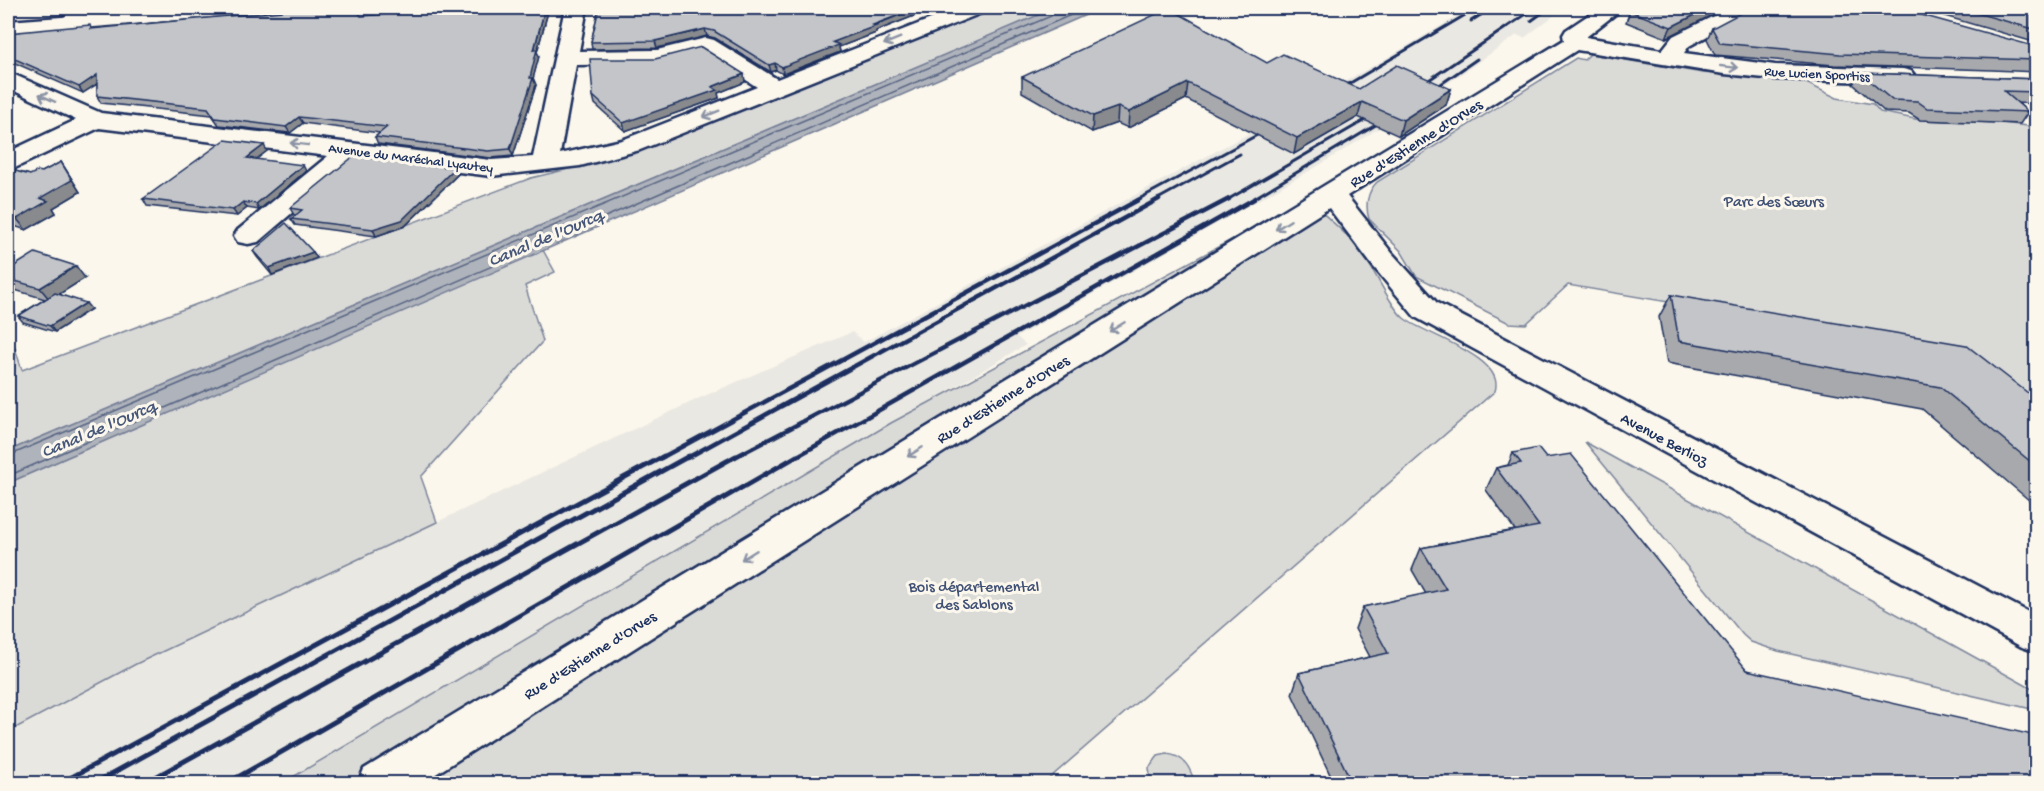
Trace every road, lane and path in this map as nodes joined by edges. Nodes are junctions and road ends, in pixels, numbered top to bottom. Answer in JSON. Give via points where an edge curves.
{"nodes":[{"id":1,"x":255,"y":8,"type":"edge"},
{"id":2,"x":576,"y":8,"type":"edge"},
{"id":3,"x":977,"y":8,"type":"edge"},
{"id":4,"x":1612,"y":8,"type":"edge"},
{"id":5,"x":1745,"y":8,"type":"edge"},
{"id":6,"x":2018,"y":8,"type":"edge"},
{"id":7,"x":2037,"y":14,"type":"edge"},
{"id":8,"x":72,"y":15,"type":"edge"},
{"id":9,"x":8,"y":28,"type":"edge"},
{"id":10,"x":1576,"y":43,"type":"junction"},
{"id":11,"x":566,"y":58,"type":"junction"},
{"id":12,"x":1671,"y":58,"type":"junction"},
{"id":13,"x":1926,"y":77,"type":"edge"},
{"id":14,"x":8,"y":79,"type":"edge"},
{"id":15,"x":776,"y":88,"type":"junction"},
{"id":16,"x":96,"y":120,"type":"junction"},
{"id":17,"x":350,"y":150,"type":"junction"},
{"id":18,"x":8,"y":162,"type":"edge"},
{"id":19,"x":545,"y":163,"type":"junction"},
{"id":20,"x":1332,"y":194,"type":"junction"},
{"id":21,"x":248,"y":236,"type":"dead end"},
{"id":22,"x":2037,"y":635,"type":"edge"},
{"id":23,"x":380,"y":783,"type":"edge"}],
"edges":[{"from":1,"to":8,"type":"street"},
{"from":2,"to":11,"type":"street"},
{"from":3,"to":15,"type":"street","name":"Avenue du Maréchal Lyautey","one_way":true},
{"from":4,"to":10,"type":"street","name":"Rue d'Estienne d'Orves","via":[[1574,35]]},
{"from":5,"to":12,"type":"street","via":[[1681,41]]},
{"from":6,"to":7,"type":"street"},
{"from":8,"to":9,"type":"street"},
{"from":10,"to":12,"type":"street","name":"Rue Lucien Sportiss"},
{"from":10,"to":20,"type":"street","name":"Rue d'Estienne d'Orves","via":[[1549,55]]},
{"from":11,"to":15,"type":"street","via":[[657,57],[706,45]]},
{"from":11,"to":19,"type":"street"},
{"from":12,"to":13,"type":"street","name":"Rue Lucien Sportiss","one_way":true,"via":[[1775,72]]},
{"from":16,"to":14,"type":"street","name":"Avenue du Maréchal Lyautey","one_way":true},
{"from":15,"to":19,"type":"street","name":"Avenue du Maréchal Lyautey","one_way":true,"via":[[631,145],[597,156]]},
{"from":17,"to":16,"type":"street","name":"Avenue du Maréchal Lyautey","one_way":true},
{"from":16,"to":18,"type":"street"},
{"from":17,"to":19,"type":"street","name":"Avenue du Maréchal Lyautey","via":[[491,168]]},
{"from":17,"to":21,"type":"street"},
{"from":20,"to":22,"type":"street","name":"Avenue Berlioz","via":[[1426,310]]},
{"from":20,"to":23,"type":"street","name":"Rue d'Estienne d'Orves","one_way":true}]}
